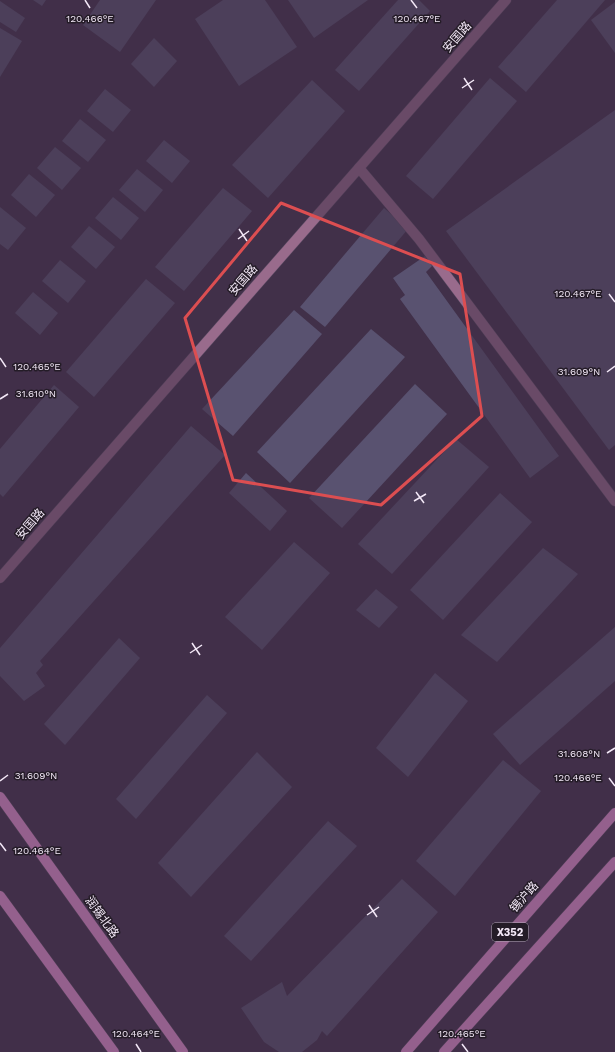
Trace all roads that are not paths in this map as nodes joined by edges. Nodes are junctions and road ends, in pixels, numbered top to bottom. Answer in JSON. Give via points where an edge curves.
{"nodes":[{"id":1,"x":506,"y":0,"type":"edge"},
{"id":2,"x":359,"y":168,"type":"junction"},
{"id":3,"x":615,"y":501,"type":"edge"},
{"id":4,"x":0,"y":578,"type":"edge"},
{"id":5,"x":0,"y":797,"type":"edge"},
{"id":6,"x":615,"y":813,"type":"edge"},
{"id":7,"x":615,"y":862,"type":"edge"},
{"id":8,"x":0,"y":896,"type":"edge"},
{"id":9,"x":114,"y":1052,"type":"edge"},
{"id":10,"x":183,"y":1052,"type":"edge"},
{"id":11,"x":406,"y":1052,"type":"edge"},
{"id":12,"x":444,"y":1052,"type":"edge"}],
"edges":[{"from":1,"to":2,"type":"street","name":"安国路"},
{"from":2,"to":3,"type":"street","via":[[419,239]]},
{"from":2,"to":4,"type":"street","name":"安国路"},
{"from":5,"to":10,"type":"main road","name":"润锡北路"},
{"from":6,"to":11,"type":"main road","name":"锡沪路","number":"X352"},
{"from":7,"to":12,"type":"main road","number":"X352"},
{"from":8,"to":9,"type":"main road"}]}
